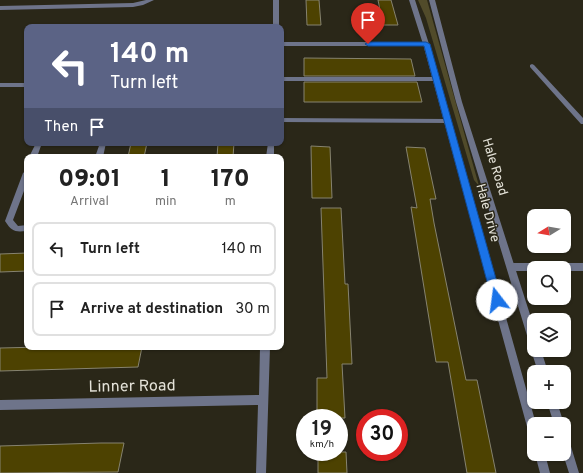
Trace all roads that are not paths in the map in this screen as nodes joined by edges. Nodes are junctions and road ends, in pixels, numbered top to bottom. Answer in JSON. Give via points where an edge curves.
{"nodes":[{"id":1,"x":31,"y":0,"type":"edge"},
{"id":2,"x":151,"y":0,"type":"edge"},
{"id":3,"x":276,"y":0,"type":"edge"},
{"id":4,"x":412,"y":0,"type":"edge"},
{"id":5,"x":432,"y":0,"type":"edge"},
{"id":6,"x":28,"y":7,"type":"junction"},
{"id":7,"x":0,"y":8,"type":"edge"},
{"id":8,"x":276,"y":24,"type":"edge"},
{"id":9,"x":284,"y":44,"type":"edge"},
{"id":10,"x":426,"y":44,"type":"junction"},
{"id":11,"x":532,"y":66,"type":"dead end"},
{"id":12,"x":284,"y":79,"type":"edge"},
{"id":13,"x":435,"y":79,"type":"junction"},
{"id":14,"x":24,"y":84,"type":"edge"},
{"id":15,"x":0,"y":85,"type":"edge"},
{"id":16,"x":284,"y":120,"type":"edge"},
{"id":17,"x":448,"y":122,"type":"junction"},
{"id":18,"x":583,"y":122,"type":"edge"},
{"id":19,"x":24,"y":181,"type":"edge"},
{"id":20,"x":24,"y":228,"type":"edge"},
{"id":21,"x":511,"y":267,"type":"junction"},
{"id":22,"x":583,"y":267,"type":"edge"},
{"id":23,"x":527,"y":319,"type":"edge"},
{"id":24,"x":265,"y":350,"type":"edge"},
{"id":25,"x":264,"y":400,"type":"junction"},
{"id":26,"x":0,"y":405,"type":"edge"},
{"id":27,"x":529,"y":417,"type":"edge"},
{"id":28,"x":542,"y":461,"type":"edge"},
{"id":29,"x":570,"y":461,"type":"edge"},
{"id":30,"x":261,"y":473,"type":"edge"},
{"id":31,"x":545,"y":473,"type":"edge"},
{"id":32,"x":574,"y":473,"type":"edge"}],
"edges":[{"from":1,"to":6,"type":"street"},
{"from":2,"to":6,"type":"street","via":[[133,5]]},
{"from":3,"to":8,"type":"street"},
{"from":4,"to":10,"type":"street","name":"Hale Drive"},
{"from":5,"to":21,"type":"street","name":"Hale Road","via":[[459,102]]},
{"from":6,"to":7,"type":"street"},
{"from":9,"to":10,"type":"street"},
{"from":10,"to":13,"type":"street","name":"Hale Drive"},
{"from":11,"to":18,"type":"street"},
{"from":12,"to":13,"type":"street"},
{"from":13,"to":17,"type":"street","name":"Hale Drive"},
{"from":14,"to":15,"type":"street"},
{"from":16,"to":17,"type":"street"},
{"from":17,"to":27,"type":"street","name":"Hale Drive"},
{"from":19,"to":20,"type":"street","via":[[9,220],[16,229]]},
{"from":21,"to":22,"type":"street"},
{"from":21,"to":23,"type":"street","name":"Hale Road"},
{"from":24,"to":25,"type":"street"},
{"from":25,"to":26,"type":"street","name":"Linner Road"},
{"from":25,"to":30,"type":"street"},
{"from":28,"to":31,"type":"street"},
{"from":29,"to":32,"type":"street"}]}
